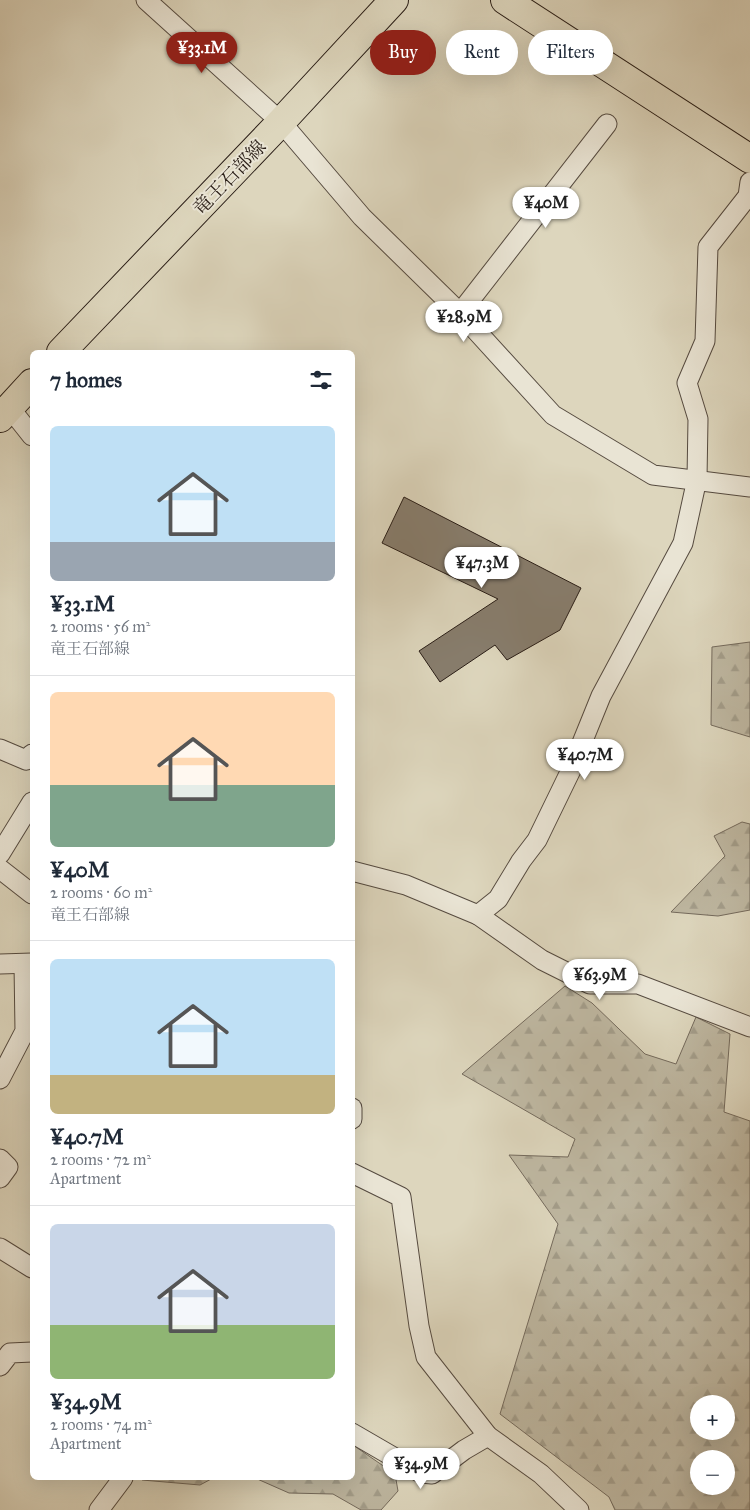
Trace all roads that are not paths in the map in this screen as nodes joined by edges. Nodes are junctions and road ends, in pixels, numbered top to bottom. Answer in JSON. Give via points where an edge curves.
{"nodes":[{"id":1,"x":146,"y":0,"type":"edge"},
{"id":2,"x":394,"y":0,"type":"edge"},
{"id":3,"x":504,"y":0,"type":"edge"},
{"id":4,"x":281,"y":122,"type":"junction"},
{"id":5,"x":606,"y":124,"type":"dead end"},
{"id":6,"x":750,"y":159,"type":"edge"},
{"id":7,"x":750,"y":182,"type":"edge"},
{"id":8,"x":460,"y":313,"type":"junction"},
{"id":9,"x":64,"y":350,"type":"edge"},
{"id":10,"x":30,"y":385,"type":"edge"},
{"id":11,"x":5,"y":412,"type":"edge"},
{"id":12,"x":30,"y":434,"type":"edge"},
{"id":13,"x":698,"y":479,"type":"junction"},
{"id":14,"x":750,"y":487,"type":"edge"},
{"id":15,"x":0,"y":749,"type":"edge"},
{"id":16,"x":30,"y":761,"type":"edge"},
{"id":17,"x":30,"y":805,"type":"edge"},
{"id":18,"x":0,"y":854,"type":"edge"},
{"id":19,"x":0,"y":869,"type":"edge"},
{"id":20,"x":355,"y":872,"type":"edge"},
{"id":21,"x":30,"y":892,"type":"edge"},
{"id":22,"x":478,"y":915,"type":"junction"},
{"id":23,"x":0,"y":964,"type":"edge"},
{"id":24,"x":30,"y":968,"type":"edge"},
{"id":25,"x":750,"y":1028,"type":"edge"},
{"id":26,"x":0,"y":1079,"type":"edge"},
{"id":27,"x":0,"y":1159,"type":"edge"},
{"id":28,"x":355,"y":1177,"type":"edge"},
{"id":29,"x":0,"y":1178,"type":"edge"},
{"id":30,"x":0,"y":1248,"type":"edge"},
{"id":31,"x":30,"y":1267,"type":"edge"},
{"id":32,"x":30,"y":1352,"type":"edge"},
{"id":33,"x":0,"y":1366,"type":"edge"},
{"id":34,"x":355,"y":1436,"type":"edge"},
{"id":35,"x":488,"y":1436,"type":"junction"},
{"id":36,"x":121,"y":1480,"type":"edge"},
{"id":37,"x":99,"y":1510,"type":"edge"},
{"id":38,"x":579,"y":1510,"type":"edge"}],
"edges":[{"from":1,"to":4,"type":"street"},
{"from":2,"to":4,"type":"main road","name":"竜王石部線"},
{"from":3,"to":6,"type":"main road"},
{"from":4,"to":8,"type":"street","via":[[362,217]]},
{"from":4,"to":9,"type":"main road","name":"竜王石部線"},
{"from":5,"to":8,"type":"street"},
{"from":7,"to":13,"type":"street","via":[[748,196],[708,248],[705,341],[687,384],[698,419]]},
{"from":8,"to":13,"type":"street","via":[[553,415],[652,475]]},
{"from":10,"to":11,"type":"main road"},
{"from":11,"to":12,"type":"street"},
{"from":13,"to":14,"type":"street"},
{"from":13,"to":22,"type":"street","via":[[684,543],[601,696],[572,770],[537,840],[498,899]]},
{"from":15,"to":16,"type":"street"},
{"from":17,"to":18,"type":"street"},
{"from":19,"to":21,"type":"street"},
{"from":20,"to":22,"type":"street","via":[[406,885]]},
{"from":22,"to":25,"type":"street","via":[[542,960],[590,984],[638,984]]},
{"from":23,"to":24,"type":"street"},
{"from":24,"to":26,"type":"street","via":[[25,1031]]},
{"from":27,"to":29,"type":"street","via":[[8,1167]]},
{"from":28,"to":35,"type":"street","via":[[402,1197],[426,1357]]},
{"from":30,"to":31,"type":"street"},
{"from":32,"to":33,"type":"street","via":[[10,1353]]},
{"from":34,"to":35,"type":"street","via":[[421,1473],[432,1474]]},
{"from":35,"to":38,"type":"street","via":[[541,1474]]},
{"from":36,"to":37,"type":"street"}]}
